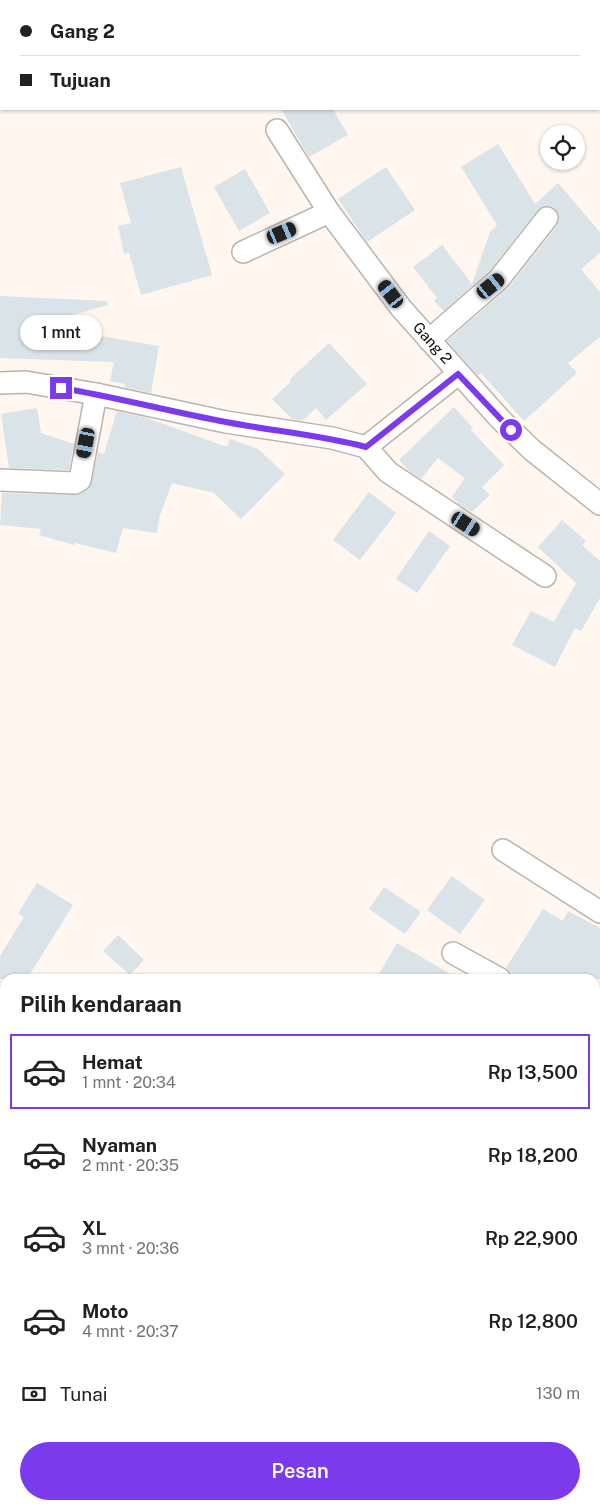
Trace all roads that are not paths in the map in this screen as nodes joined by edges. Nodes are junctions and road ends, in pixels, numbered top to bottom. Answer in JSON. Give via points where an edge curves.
{"nodes":[{"id":1,"x":277,"y":130,"type":"dead end"},
{"id":2,"x":329,"y":212,"type":"junction"},
{"id":3,"x":547,"y":218,"type":"dead end"},
{"id":4,"x":243,"y":252,"type":"dead end"},
{"id":5,"x":429,"y":340,"type":"junction"},
{"id":6,"x":458,"y":374,"type":"junction"},
{"id":7,"x":0,"y":383,"type":"edge"},
{"id":8,"x":96,"y":394,"type":"junction"},
{"id":9,"x":366,"y":447,"type":"junction"},
{"id":10,"x":0,"y":480,"type":"edge"},
{"id":11,"x":600,"y":504,"type":"edge"},
{"id":12,"x":545,"y":576,"type":"dead end"},
{"id":13,"x":503,"y":850,"type":"dead end"},
{"id":14,"x":600,"y":912,"type":"edge"},
{"id":15,"x":453,"y":953,"type":"dead end"},
{"id":16,"x":491,"y":974,"type":"edge"}],
"edges":[{"from":1,"to":2,"type":"street","name":"Gang 2"},
{"from":2,"to":4,"type":"street"},
{"from":2,"to":5,"type":"street","name":"Gang 2"},
{"from":3,"to":5,"type":"street","via":[[499,279]]},
{"from":5,"to":6,"type":"street","name":"Gang 2"},
{"from":6,"to":9,"type":"street"},
{"from":6,"to":11,"type":"street","name":"Gang 2","via":[[532,450]]},
{"from":7,"to":8,"type":"street","via":[[26,382]]},
{"from":8,"to":9,"type":"street"},
{"from":8,"to":10,"type":"street","via":[[80,480],[75,483]]},
{"from":9,"to":12,"type":"street","via":[[388,472]]},
{"from":13,"to":14,"type":"street"},
{"from":15,"to":16,"type":"street"}]}
